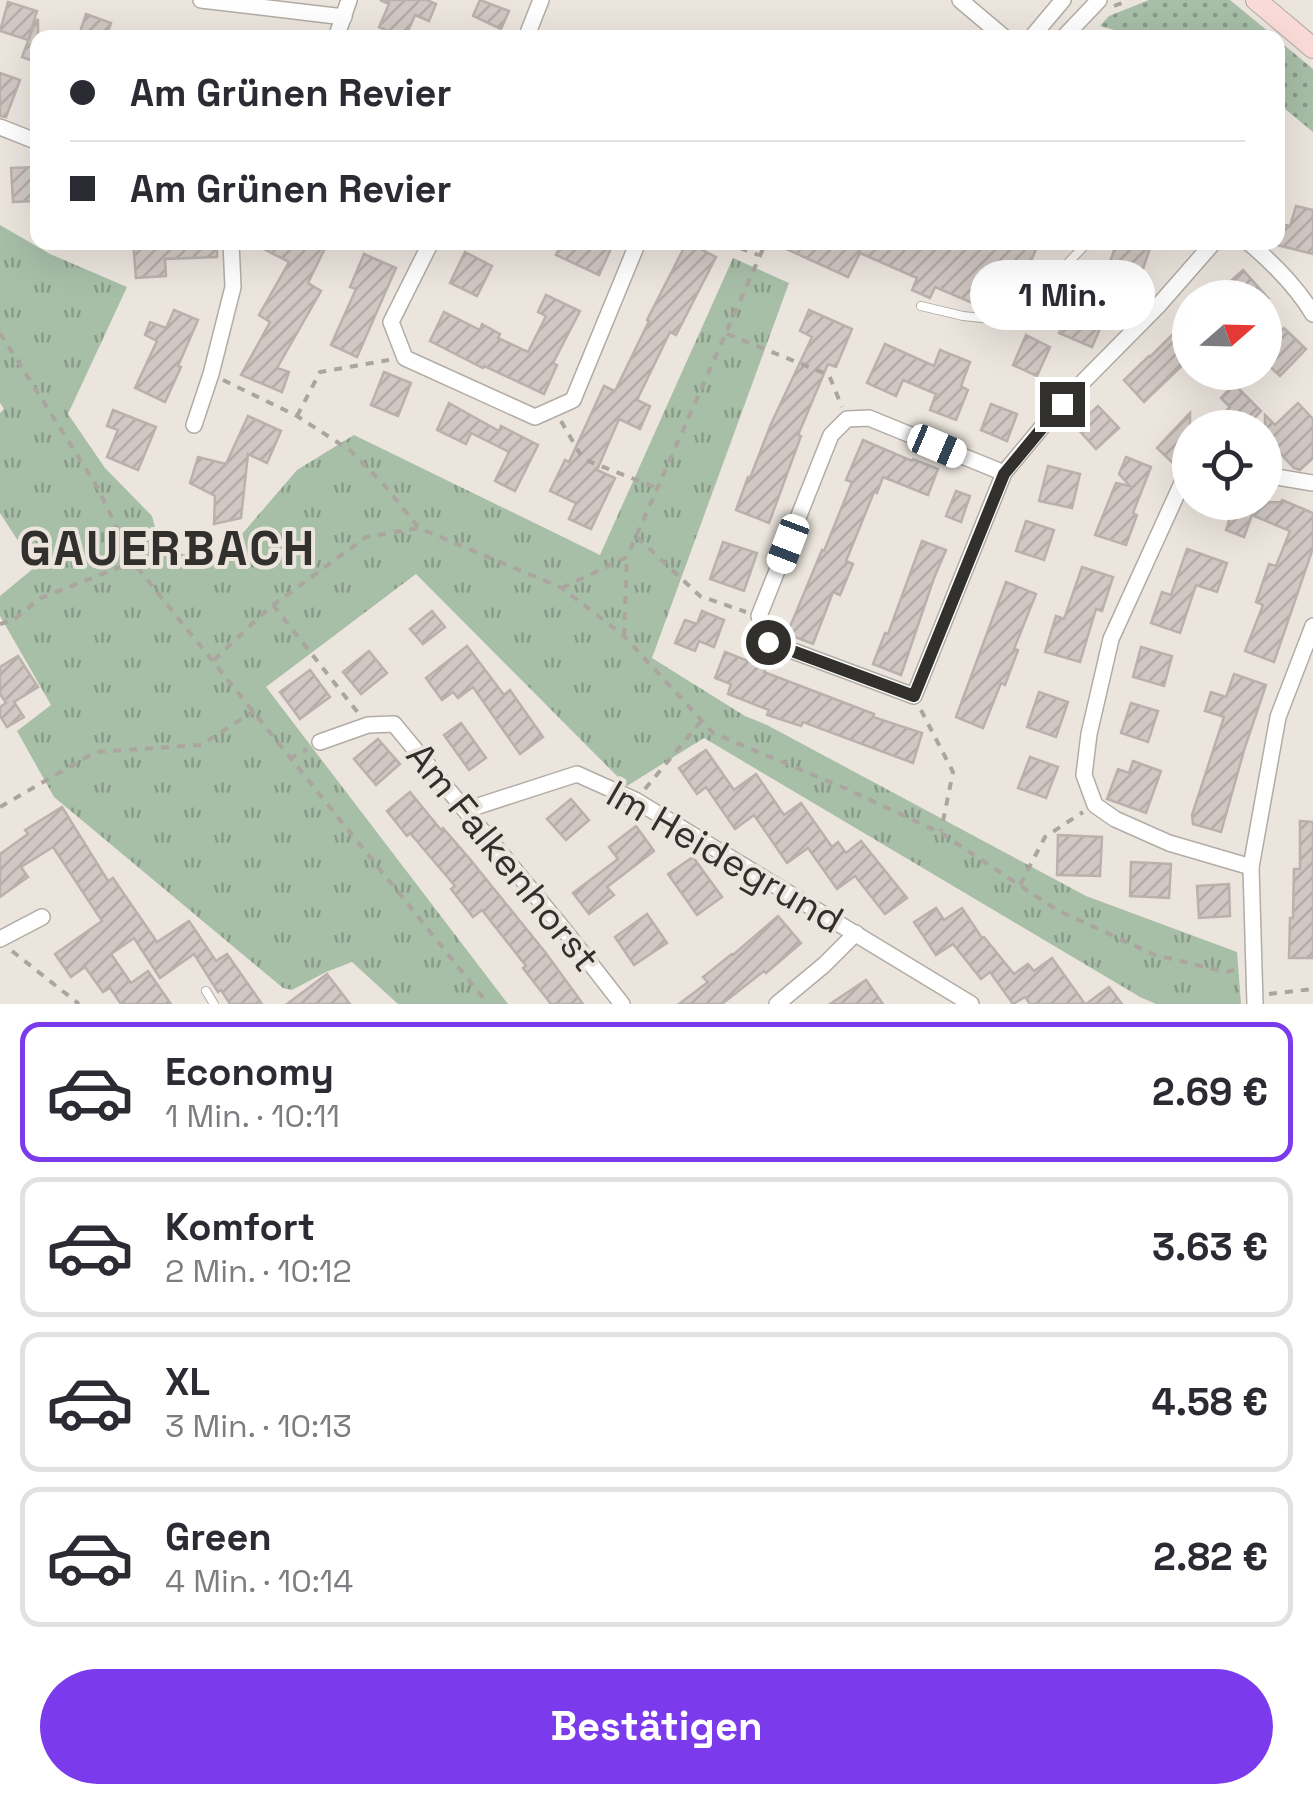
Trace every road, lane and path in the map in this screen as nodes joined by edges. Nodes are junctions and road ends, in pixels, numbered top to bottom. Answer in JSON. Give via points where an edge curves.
{"nodes":[{"id":1,"x":202,"y":0,"type":"edge"},
{"id":2,"x":349,"y":0,"type":"edge"},
{"id":3,"x":541,"y":0,"type":"edge"},
{"id":4,"x":960,"y":0,"type":"edge"},
{"id":5,"x":1062,"y":0,"type":"edge"},
{"id":6,"x":1099,"y":0,"type":"edge"},
{"id":7,"x":1256,"y":0,"type":"edge"},
{"id":8,"x":344,"y":16,"type":"junction"},
{"id":9,"x":339,"y":30,"type":"edge"},
{"id":10,"x":529,"y":30,"type":"edge"},
{"id":11,"x":995,"y":30,"type":"edge"},
{"id":12,"x":1038,"y":30,"type":"edge"},
{"id":13,"x":1071,"y":30,"type":"edge"},
{"id":14,"x":1313,"y":48,"type":"edge"},
{"id":15,"x":0,"y":127,"type":"edge"},
{"id":16,"x":30,"y":139,"type":"edge"},
{"id":17,"x":231,"y":250,"type":"edge"},
{"id":18,"x":428,"y":250,"type":"edge"},
{"id":19,"x":635,"y":250,"type":"edge"},
{"id":20,"x":744,"y":250,"type":"edge"},
{"id":21,"x":762,"y":250,"type":"edge"},
{"id":22,"x":1080,"y":250,"type":"edge"},
{"id":23,"x":1207,"y":250,"type":"edge"},
{"id":24,"x":1258,"y":250,"type":"edge"},
{"id":25,"x":759,"y":256,"type":"junction"},
{"id":26,"x":921,"y":306,"type":"dead end"},
{"id":27,"x":1313,"y":314,"type":"edge"},
{"id":28,"x":0,"y":333,"type":"edge"},
{"id":29,"x":726,"y":334,"type":"junction"},
{"id":30,"x":405,"y":358,"type":"junction"},
{"id":31,"x":211,"y":374,"type":"junction"},
{"id":32,"x":554,"y":408,"type":"junction"},
{"id":33,"x":297,"y":416,"type":"junction"},
{"id":34,"x":847,"y":418,"type":"junction"},
{"id":35,"x":194,"y":425,"type":"dead end"},
{"id":36,"x":1004,"y":474,"type":"junction"},
{"id":37,"x":1282,"y":478,"type":"edge"},
{"id":38,"x":1313,"y":483,"type":"edge"},
{"id":39,"x":657,"y":488,"type":"junction"},
{"id":40,"x":1172,"y":506,"type":"edge"},
{"id":41,"x":418,"y":528,"type":"junction"},
{"id":42,"x":637,"y":537,"type":"junction"},
{"id":43,"x":627,"y":557,"type":"junction"},
{"id":44,"x":133,"y":562,"type":"junction"},
{"id":45,"x":562,"y":588,"type":"junction"},
{"id":46,"x":273,"y":605,"type":"junction"},
{"id":47,"x":759,"y":616,"type":"junction"},
{"id":48,"x":0,"y":624,"type":"edge"},
{"id":49,"x":1313,"y":626,"type":"edge"},
{"id":50,"x":624,"y":636,"type":"junction"},
{"id":51,"x":214,"y":660,"type":"junction"},
{"id":52,"x":914,"y":696,"type":"junction"},
{"id":53,"x":254,"y":711,"type":"junction"},
{"id":54,"x":702,"y":720,"type":"junction"},
{"id":55,"x":368,"y":726,"type":"junction"},
{"id":56,"x":320,"y":742,"type":"dead end"},
{"id":57,"x":636,"y":800,"type":"junction"},
{"id":58,"x":1095,"y":805,"type":"junction"},
{"id":59,"x":0,"y":807,"type":"edge"},
{"id":60,"x":466,"y":810,"type":"junction"},
{"id":61,"x":941,"y":833,"type":"junction"},
{"id":62,"x":1252,"y":867,"type":"junction"},
{"id":63,"x":1020,"y":885,"type":"junction"},
{"id":64,"x":42,"y":916,"type":"dead end"},
{"id":65,"x":856,"y":933,"type":"junction"},
{"id":66,"x":0,"y":941,"type":"edge"},
{"id":67,"x":1252,"y":967,"type":"junction"},
{"id":68,"x":1313,"y":989,"type":"edge"},
{"id":69,"x":206,"y":991,"type":"dead end"},
{"id":70,"x":1254,"y":1000,"type":"edge"},
{"id":71,"x":79,"y":1004,"type":"edge"},
{"id":72,"x":214,"y":1004,"type":"edge"},
{"id":73,"x":488,"y":1004,"type":"edge"},
{"id":74,"x":622,"y":1004,"type":"edge"},
{"id":75,"x":777,"y":1004,"type":"edge"},
{"id":76,"x":971,"y":1004,"type":"edge"}],
"edges":[{"from":1,"to":8,"type":"street"},
{"from":2,"to":8,"type":"street"},
{"from":3,"to":10,"type":"street"},
{"from":4,"to":11,"type":"street"},
{"from":5,"to":12,"type":"street"},
{"from":6,"to":13,"type":"street"},
{"from":7,"to":14,"type":"main road"},
{"from":8,"to":9,"type":"street"},
{"from":15,"to":16,"type":"street"},
{"from":17,"to":31,"type":"street","via":[[233,286]]},
{"from":18,"to":30,"type":"street","via":[[390,322]]},
{"from":19,"to":32,"type":"street","via":[[574,400]]},
{"from":20,"to":25,"type":"path"},
{"from":21,"to":25,"type":"path"},
{"from":22,"to":26,"type":"lane","via":[[1040,292],[1000,318]]},
{"from":23,"to":36,"type":"street"},
{"from":24,"to":27,"type":"street"},
{"from":25,"to":29,"type":"path"},
{"from":28,"to":44,"type":"path","via":[[98,488]]},
{"from":29,"to":34,"type":"path","via":[[829,375]]},
{"from":29,"to":39,"type":"path"},
{"from":30,"to":32,"type":"street","via":[[534,416]]},
{"from":30,"to":33,"type":"path","via":[[320,372]]},
{"from":31,"to":33,"type":"path"},
{"from":31,"to":35,"type":"street"},
{"from":32,"to":39,"type":"path","via":[[583,459]]},
{"from":33,"to":41,"type":"path","via":[[351,450]]},
{"from":34,"to":36,"type":"street","via":[[870,418]]},
{"from":34,"to":47,"type":"street","via":[[831,434]]},
{"from":36,"to":52,"type":"street"},
{"from":37,"to":38,"type":"street"},
{"from":39,"to":42,"type":"path"},
{"from":40,"to":58,"type":"street","via":[[1111,639],[1084,775]]},
{"from":41,"to":45,"type":"path"},
{"from":41,"to":46,"type":"path","via":[[366,537]]},
{"from":42,"to":43,"type":"path"},
{"from":42,"to":47,"type":"path","via":[[700,596]]},
{"from":43,"to":45,"type":"path"},
{"from":43,"to":50,"type":"path"},
{"from":44,"to":48,"type":"path","via":[[40,598]]},
{"from":44,"to":51,"type":"path"},
{"from":45,"to":50,"type":"path"},
{"from":46,"to":51,"type":"path"},
{"from":46,"to":55,"type":"path"},
{"from":47,"to":52,"type":"street","via":[[768,642]]},
{"from":49,"to":62,"type":"street","via":[[1278,718]]},
{"from":50,"to":54,"type":"path"},
{"from":51,"to":53,"type":"path"},
{"from":52,"to":61,"type":"path","via":[[953,772]]},
{"from":53,"to":59,"type":"path","via":[[201,745],[95,752]]},
{"from":53,"to":73,"type":"path"},
{"from":54,"to":57,"type":"path"},
{"from":54,"to":61,"type":"path","via":[[714,733]]},
{"from":55,"to":56,"type":"street","name":"Am Falkenhorst"},
{"from":55,"to":60,"type":"street","name":"Am Falkenhorst","via":[[394,724]]},
{"from":57,"to":60,"type":"street","name":"Im Heidegrund","via":[[576,774]]},
{"from":57,"to":65,"type":"street","name":"Im Heidegrund"},
{"from":58,"to":62,"type":"street","via":[[1169,843]]},
{"from":58,"to":63,"type":"path","via":[[1045,836]]},
{"from":60,"to":74,"type":"street","name":"Am Falkenhorst"},
{"from":61,"to":63,"type":"path"},
{"from":62,"to":67,"type":"street"},
{"from":63,"to":67,"type":"path","via":[[1057,910],[1155,955],[1226,972]]},
{"from":64,"to":66,"type":"street"},
{"from":65,"to":75,"type":"street"},
{"from":65,"to":76,"type":"street","name":"Im Heidegrund"},
{"from":66,"to":71,"type":"path"},
{"from":67,"to":70,"type":"street"},
{"from":68,"to":70,"type":"path"},
{"from":69,"to":72,"type":"lane"}]}
